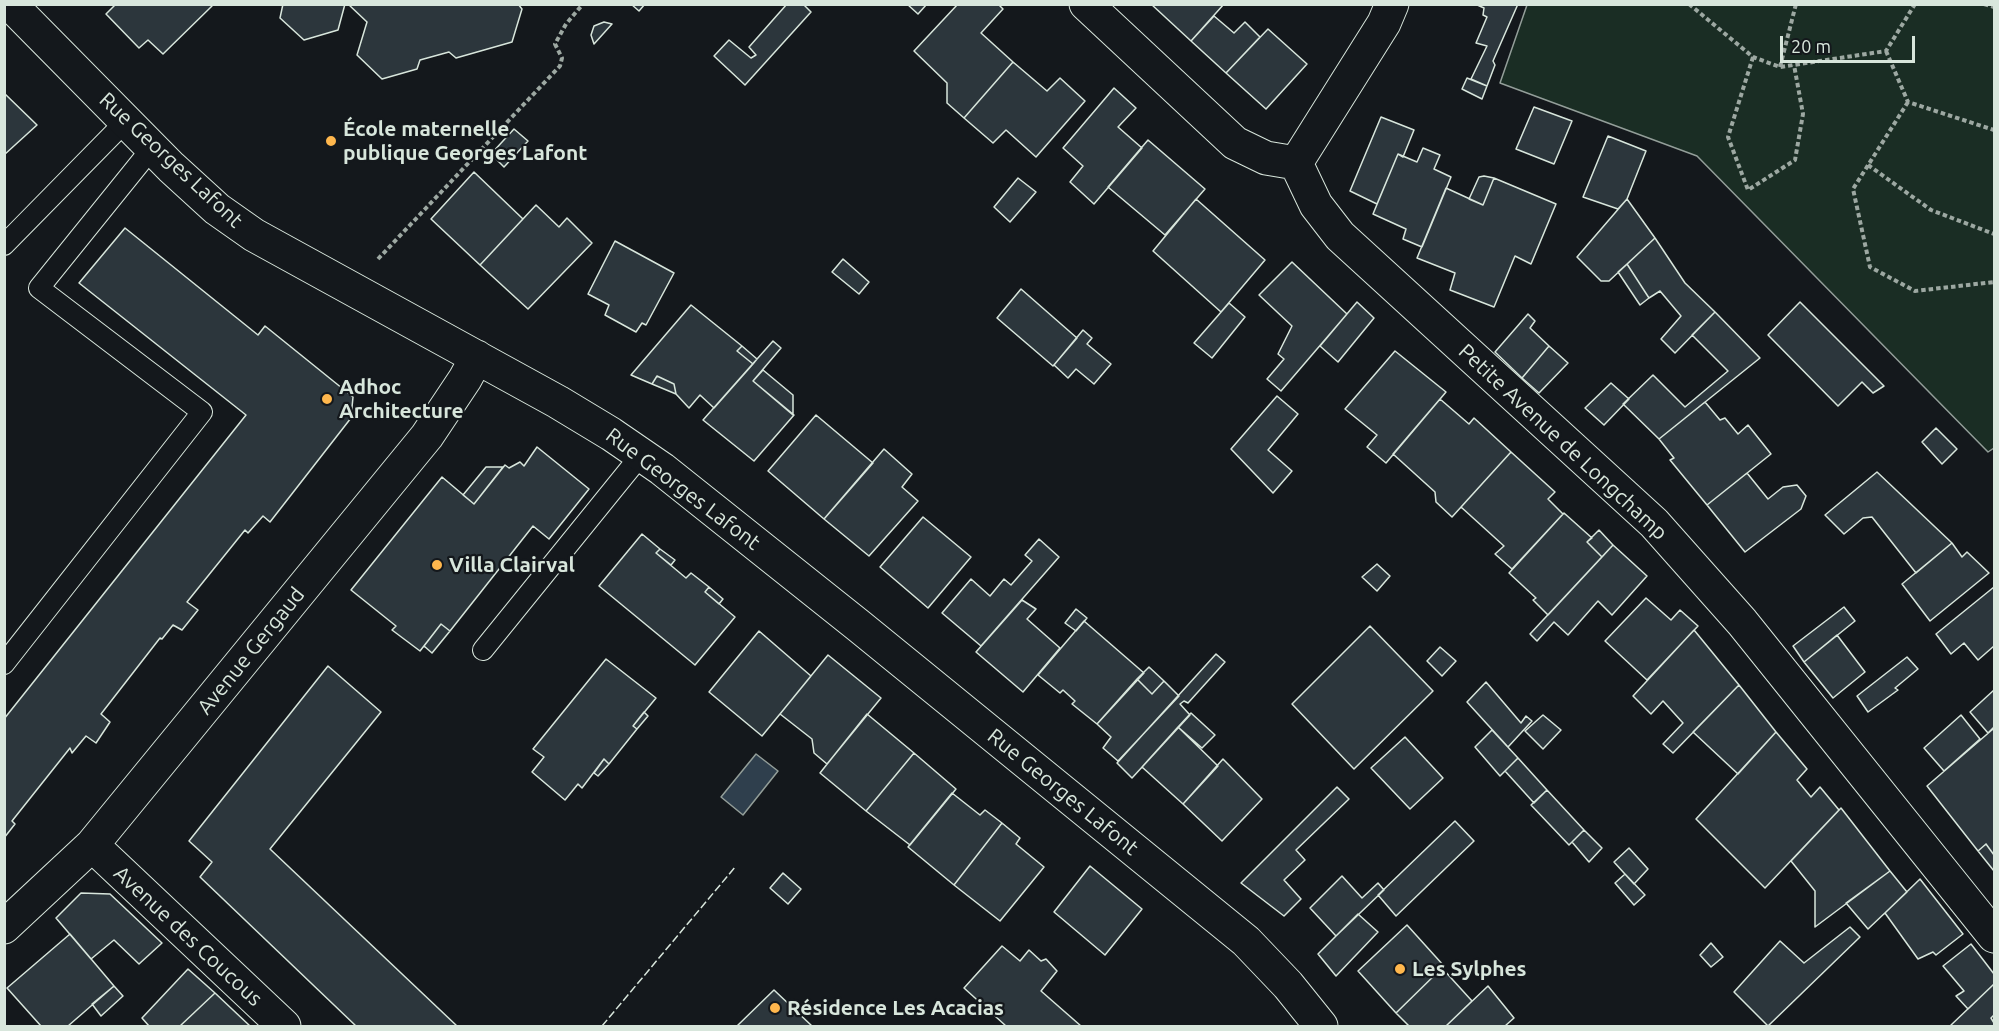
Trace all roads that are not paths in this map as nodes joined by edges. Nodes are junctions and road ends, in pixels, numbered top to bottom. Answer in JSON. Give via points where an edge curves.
{"nodes":[{"id":1,"x":10,"y":4,"type":"edge"},
{"id":2,"x":1086,"y":4,"type":"edge"},
{"id":3,"x":1392,"y":4,"type":"edge"},
{"id":4,"x":125,"y":122,"type":"junction"},
{"id":5,"x":152,"y":148,"type":"junction"},
{"id":6,"x":1296,"y":163,"type":"junction"},
{"id":7,"x":4,"y":245,"type":"edge"},
{"id":8,"x":477,"y":357,"type":"junction"},
{"id":9,"x":641,"y":455,"type":"junction"},
{"id":10,"x":483,"y":650,"type":"dead end"},
{"id":11,"x":4,"y":664,"type":"edge"},
{"id":12,"x":92,"y":845,"type":"junction"},
{"id":13,"x":4,"y":927,"type":"edge"},
{"id":14,"x":1995,"y":936,"type":"edge"},
{"id":15,"x":284,"y":1026,"type":"edge"},
{"id":16,"x":1321,"y":1026,"type":"edge"}],
"edges":[{"from":1,"to":4,"type":"street","name":"Rue Georges Lafont"},
{"from":2,"to":6,"type":"street","via":[[1235,143],[1266,158]]},
{"from":3,"to":6,"type":"street"},
{"from":4,"to":5,"type":"street","name":"Rue Georges Lafont"},
{"from":4,"to":7,"type":"lane"},
{"from":5,"to":8,"type":"street","name":"Rue Georges Lafont","via":[[217,209],[254,235]]},
{"from":5,"to":11,"type":"lane","via":[[39,288],[202,412]]},
{"from":6,"to":14,"type":"street","name":"Petite Avenue de Longchamp","via":[[1316,205],[1340,236],[1654,524],[1742,622]]},
{"from":8,"to":9,"type":"street","name":"Rue Georges Lafont","via":[[576,412]]},
{"from":8,"to":12,"type":"street","name":"Avenue Gergaud","via":[[427,436]]},
{"from":9,"to":10,"type":"lane"},
{"from":9,"to":16,"type":"street","name":"Rue Georges Lafont","via":[[859,626],[1246,941]]},
{"from":12,"to":13,"type":"street","name":"Avenue Gergaud"},
{"from":12,"to":15,"type":"street","name":"Avenue des Coucous"}]}
